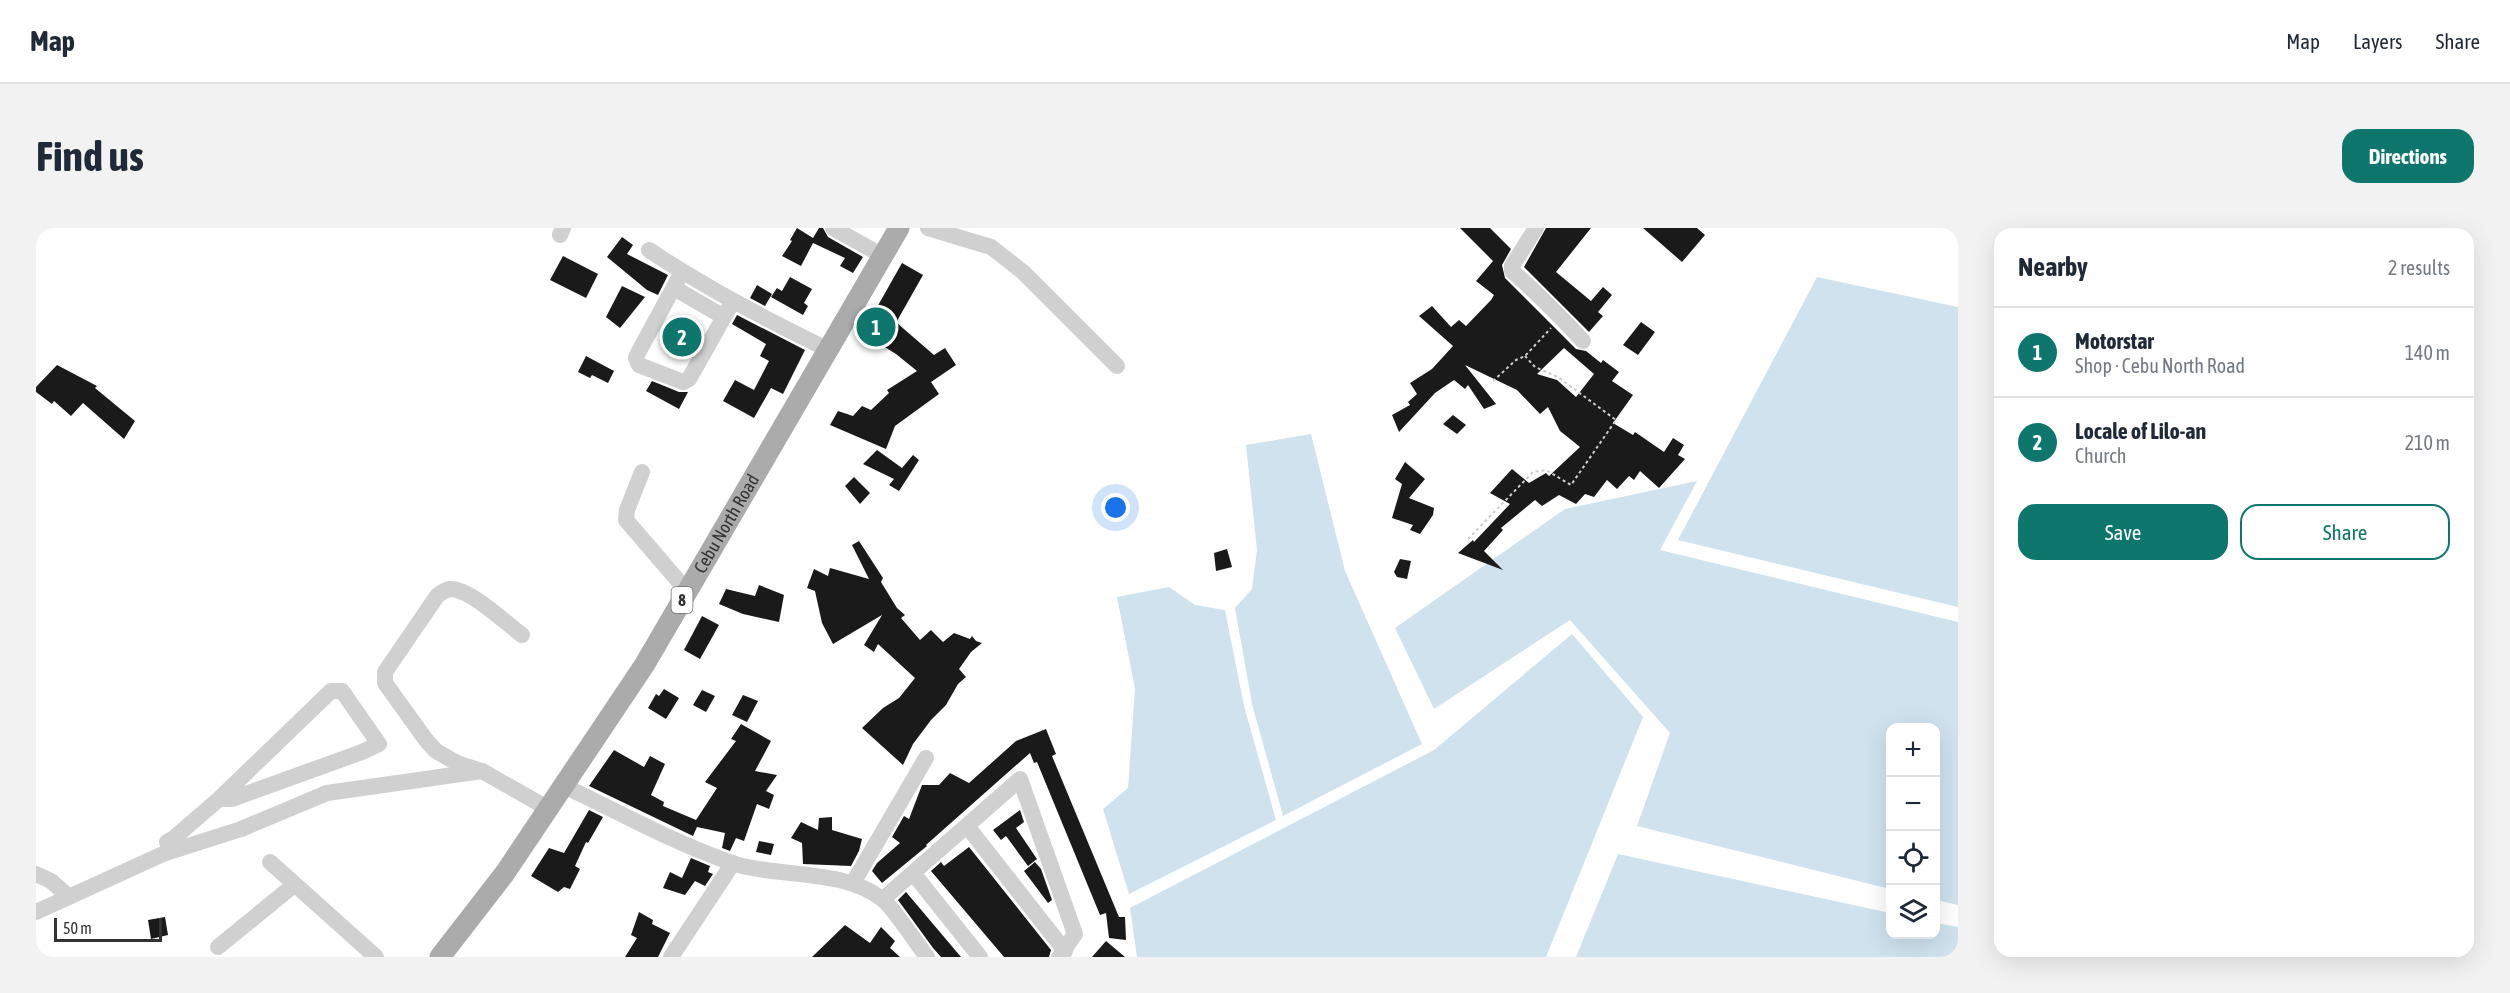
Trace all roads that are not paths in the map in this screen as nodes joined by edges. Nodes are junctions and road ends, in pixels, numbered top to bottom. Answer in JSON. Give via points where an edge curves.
{"nodes":[{"id":1,"x":833,"y":228,"type":"edge"},
{"id":2,"x":899,"y":228,"type":"edge"},
{"id":3,"x":928,"y":228,"type":"edge"},
{"id":4,"x":1536,"y":228,"type":"edge"},
{"id":5,"x":649,"y":250,"type":"dead end"},
{"id":6,"x":883,"y":256,"type":"junction"},
{"id":7,"x":682,"y":272,"type":"junction"},
{"id":8,"x":674,"y":288,"type":"junction"},
{"id":9,"x":733,"y":301,"type":"junction"},
{"id":10,"x":724,"y":317,"type":"junction"},
{"id":11,"x":1583,"y":341,"type":"dead end"},
{"id":12,"x":829,"y":350,"type":"junction"},
{"id":13,"x":1117,"y":366,"type":"dead end"},
{"id":14,"x":642,"y":472,"type":"dead end"},
{"id":15,"x":687,"y":591,"type":"junction"},
{"id":16,"x":522,"y":635,"type":"dead end"},
{"id":17,"x":926,"y":758,"type":"dead end"},
{"id":18,"x":482,"y":771,"type":"junction"},
{"id":19,"x":564,"y":786,"type":"junction"},
{"id":20,"x":219,"y":799,"type":"junction"},
{"id":21,"x":549,"y":809,"type":"junction"},
{"id":22,"x":967,"y":826,"type":"junction"},
{"id":23,"x":174,"y":843,"type":"junction"},
{"id":24,"x":270,"y":862,"type":"dead end"},
{"id":25,"x":733,"y":863,"type":"junction"},
{"id":26,"x":913,"y":873,"type":"junction"},
{"id":27,"x":36,"y":874,"type":"edge"},
{"id":28,"x":853,"y":883,"type":"junction"},
{"id":29,"x":294,"y":885,"type":"junction"},
{"id":30,"x":69,"y":897,"type":"junction"},
{"id":31,"x":883,"y":899,"type":"junction"},
{"id":32,"x":36,"y":912,"type":"edge"},
{"id":33,"x":218,"y":947,"type":"dead end"},
{"id":34,"x":1062,"y":954,"type":"edge"},
{"id":35,"x":376,"y":957,"type":"edge"},
{"id":36,"x":440,"y":957,"type":"edge"},
{"id":37,"x":671,"y":957,"type":"edge"},
{"id":38,"x":927,"y":957,"type":"edge"},
{"id":39,"x":980,"y":957,"type":"edge"}],
"edges":[{"from":1,"to":6,"type":"street"},
{"from":2,"to":6,"type":"main road","name":"Cebu North Road","number":"8"},
{"from":3,"to":13,"type":"street","via":[[991,247],[1023,272]]},
{"from":4,"to":11,"type":"street","via":[[1512,271]]},
{"from":5,"to":7,"type":"street"},
{"from":6,"to":12,"type":"main road","name":"Cebu North Road","number":"8"},
{"from":7,"to":8,"type":"street"},
{"from":7,"to":9,"type":"street"},
{"from":8,"to":10,"type":"street"},
{"from":8,"to":10,"type":"street","via":[[638,353],[639,365],[683,382],[689,379]]},
{"from":9,"to":10,"type":"street"},
{"from":9,"to":12,"type":"street"},
{"from":12,"to":15,"type":"main road","name":"Cebu North Road","number":"8"},
{"from":14,"to":15,"type":"street","via":[[626,520]]},
{"from":15,"to":19,"type":"main road","name":"Cebu North Road","number":"8","via":[[645,664]]},
{"from":16,"to":18,"type":"street","via":[[470,596],[445,590],[385,672],[385,683],[392,694],[436,751]]},
{"from":17,"to":28,"type":"street"},
{"from":18,"to":21,"type":"street"},
{"from":18,"to":23,"type":"street","via":[[327,793],[241,829]]},
{"from":19,"to":21,"type":"main road","name":"Cebu North Road","number":"8"},
{"from":19,"to":25,"type":"street"},
{"from":20,"to":20,"type":"street","via":[[331,691],[342,691],[379,744],[232,799]]},
{"from":20,"to":23,"type":"street"},
{"from":21,"to":36,"type":"main road","name":"Cebu North Road","number":"8"},
{"from":22,"to":26,"type":"street"},
{"from":22,"to":34,"type":"street"},
{"from":22,"to":34,"type":"street","via":[[1020,779],[1076,934]]},
{"from":23,"to":30,"type":"street"},
{"from":24,"to":29,"type":"street"},
{"from":25,"to":28,"type":"street"},
{"from":25,"to":37,"type":"street"},
{"from":26,"to":31,"type":"street"},
{"from":26,"to":39,"type":"street"},
{"from":27,"to":30,"type":"street"},
{"from":28,"to":31,"type":"street"},
{"from":29,"to":33,"type":"street"},
{"from":29,"to":35,"type":"street"},
{"from":30,"to":32,"type":"street"},
{"from":31,"to":38,"type":"street"}]}
